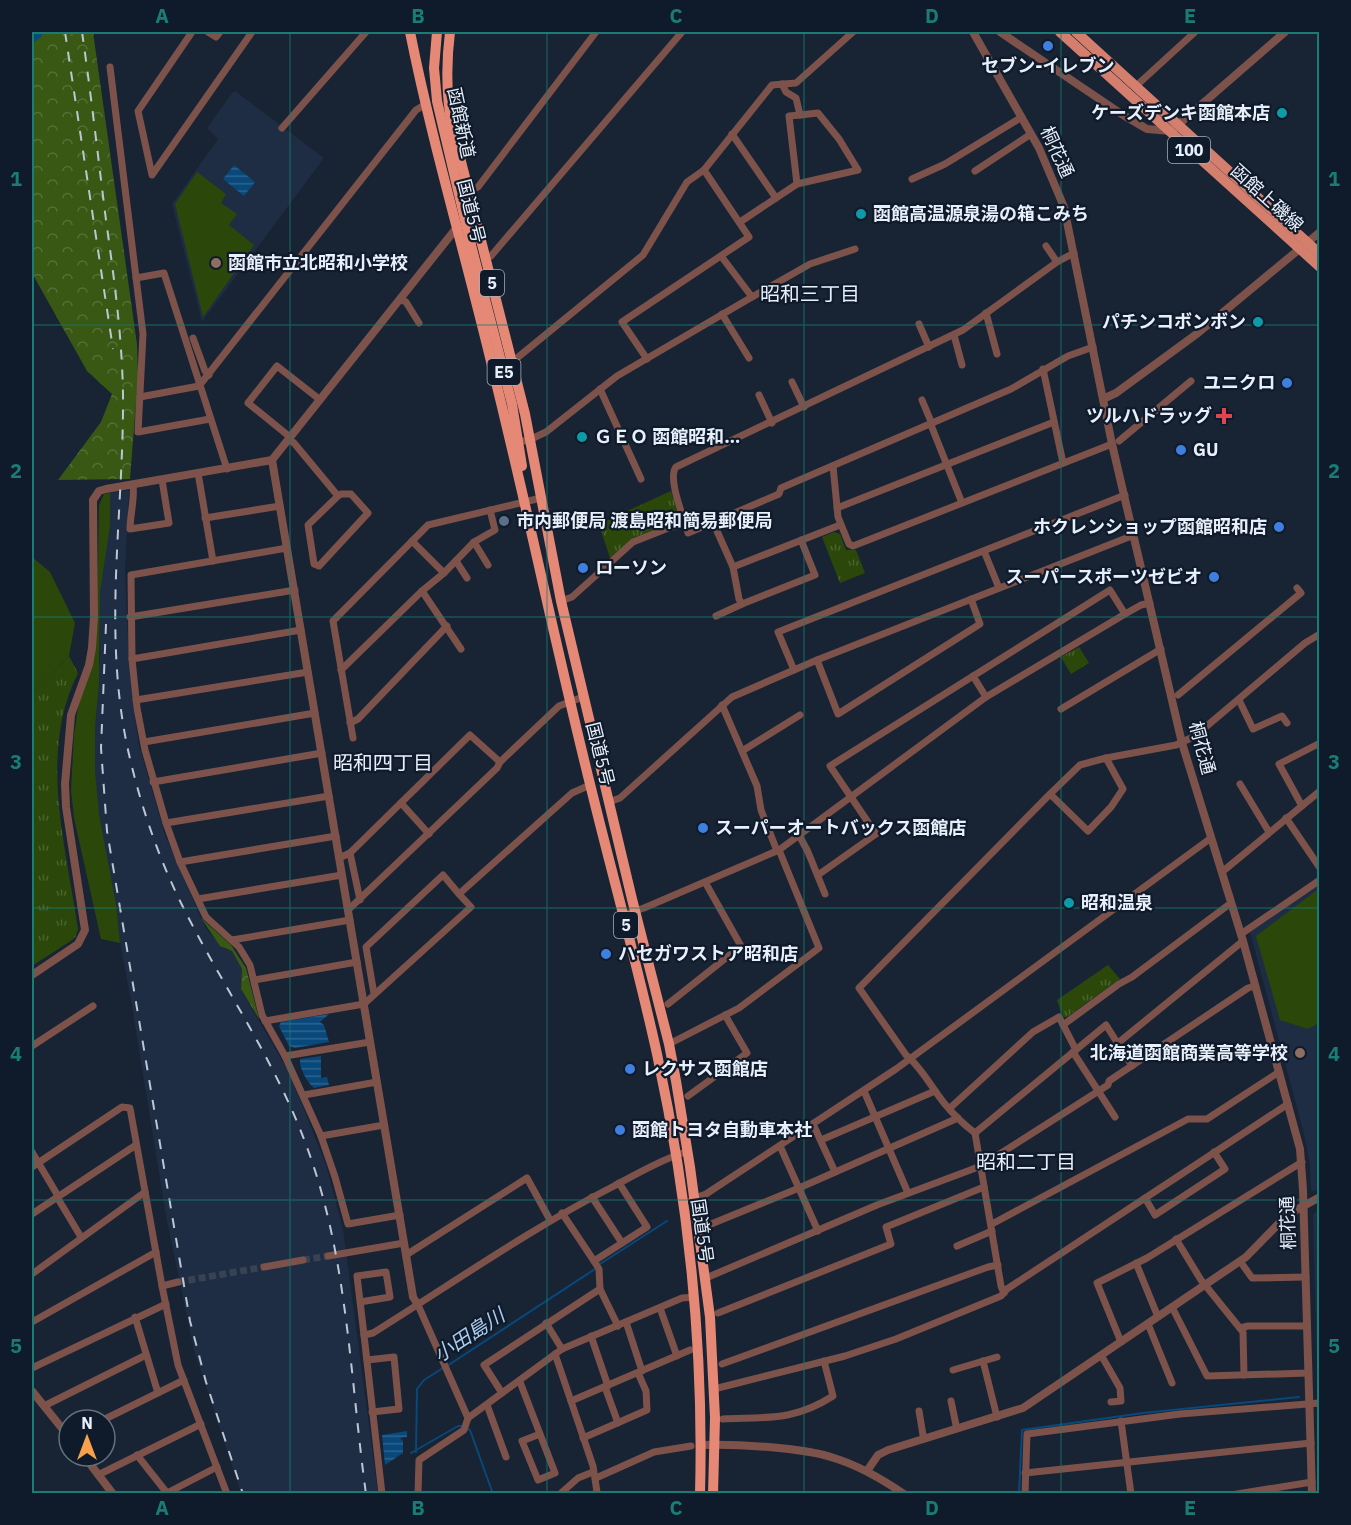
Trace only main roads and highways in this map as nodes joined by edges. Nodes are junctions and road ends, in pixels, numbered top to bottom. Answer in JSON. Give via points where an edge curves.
{"nodes":[{"id":1,"x":410,"y":32,"type":"edge"},
{"id":2,"x":420,"y":32,"type":"edge"},
{"id":3,"x":435,"y":32,"type":"edge"},
{"id":4,"x":450,"y":32,"type":"edge"},
{"id":5,"x":1060,"y":32,"type":"edge"},
{"id":6,"x":1076,"y":32,"type":"edge"},
{"id":7,"x":413,"y":43,"type":"junction"},
{"id":8,"x":446,"y":69,"type":"junction"},
{"id":9,"x":1174,"y":128,"type":"junction"},
{"id":10,"x":1302,"y":245,"type":"junction"},
{"id":11,"x":1320,"y":254,"type":"edge"},
{"id":12,"x":1320,"y":267,"type":"edge"},
{"id":13,"x":502,"y":363,"type":"junction"},
{"id":14,"x":524,"y":441,"type":"junction"},
{"id":15,"x":524,"y":502,"type":"junction"},
{"id":16,"x":700,"y":1494,"type":"edge"},
{"id":17,"x":713,"y":1494,"type":"edge"}],
"edges":[{"from":1,"to":7,"type":"highway","name":"国道5号","number":"5"},
{"from":2,"to":7,"type":"highway"},
{"from":3,"to":8,"type":"highway","name":"国道5号","number":"5"},
{"from":3,"to":13,"type":"highway","name":"函館新道","number":"E5","bridge":true,"via":[[437,101]]},
{"from":4,"to":8,"type":"highway","name":"国道5号","number":"5"},
{"from":5,"to":9,"type":"main road","name":"函館上磯線","number":"100"},
{"from":6,"to":9,"type":"main road","name":"函館上磯線","number":"100","via":[[1136,86]]},
{"from":7,"to":13,"type":"highway","name":"国道5号","number":"5","via":[[458,226]]},
{"from":8,"to":13,"type":"highway","name":"国道5号","number":"5","via":[[452,126],[469,192]]},
{"from":9,"to":10,"type":"main road","name":"函館上磯線","number":"100"},
{"from":10,"to":11,"type":"main road","name":"函館上磯線","number":"100"},
{"from":10,"to":12,"type":"main road","name":"函館上磯線","number":"100"},
{"from":13,"to":14,"type":"highway","name":"函館新道","number":"E5"},
{"from":13,"to":15,"type":"highway","name":"国道5号","number":"5"},
{"from":14,"to":15,"type":"highway","name":"函館新道","number":"E5"},
{"from":14,"to":17,"type":"highway","name":"国道5号","number":"5","via":[[669,1044],[706,1278],[714,1389]]},
{"from":15,"to":16,"type":"highway","name":"国道5号","number":"5","via":[[657,1056],[675,1155],[695,1297]]}]}
